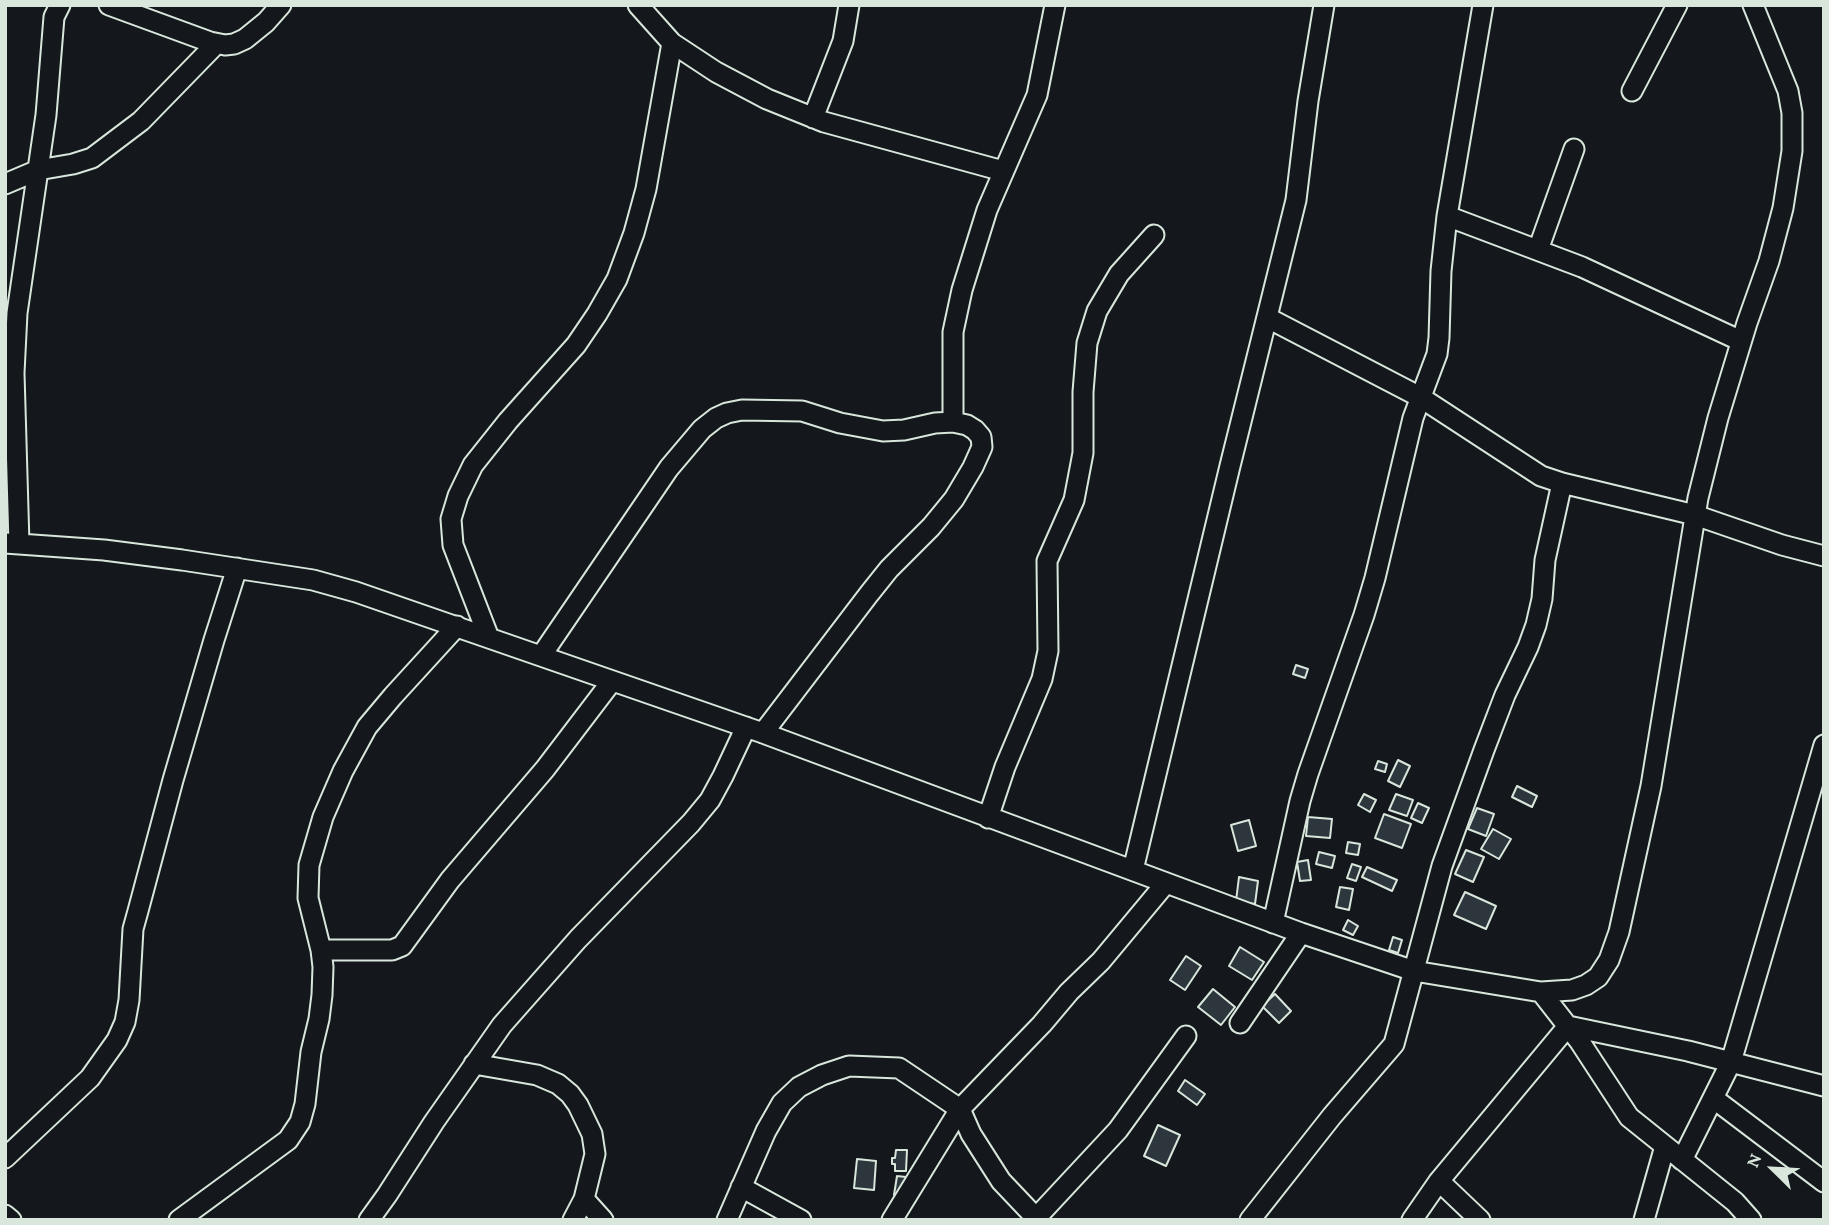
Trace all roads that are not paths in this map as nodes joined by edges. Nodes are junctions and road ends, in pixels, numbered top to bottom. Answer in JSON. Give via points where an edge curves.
{"nodes":[{"id":1,"x":60,"y":5,"type":"edge"},
{"id":2,"x":109,"y":5,"type":"edge"},
{"id":3,"x":281,"y":5,"type":"edge"},
{"id":4,"x":638,"y":5,"type":"edge"},
{"id":5,"x":849,"y":5,"type":"edge"},
{"id":6,"x":1055,"y":5,"type":"edge"},
{"id":7,"x":1324,"y":5,"type":"edge"},
{"id":8,"x":1483,"y":5,"type":"edge"},
{"id":9,"x":1677,"y":5,"type":"edge"},
{"id":10,"x":1753,"y":5,"type":"edge"},
{"id":11,"x":672,"y":43,"type":"junction"},
{"id":12,"x":216,"y":44,"type":"junction"},
{"id":13,"x":1632,"y":91,"type":"dead end"},
{"id":14,"x":813,"y":118,"type":"junction"},
{"id":15,"x":1574,"y":149,"type":"dead end"},
{"id":16,"x":38,"y":170,"type":"junction"},
{"id":17,"x":1003,"y":171,"type":"junction"},
{"id":18,"x":5,"y":184,"type":"edge"},
{"id":19,"x":1447,"y":216,"type":"junction"},
{"id":20,"x":1154,"y":235,"type":"dead end"},
{"id":21,"x":1538,"y":250,"type":"junction"},
{"id":22,"x":1268,"y":318,"type":"junction"},
{"id":23,"x":1741,"y":341,"type":"junction"},
{"id":24,"x":1420,"y":397,"type":"junction"},
{"id":25,"x":953,"y":422,"type":"junction"},
{"id":26,"x":1562,"y":483,"type":"junction"},
{"id":27,"x":1695,"y":515,"type":"junction"},
{"id":28,"x":12,"y":543,"type":"edge"},
{"id":29,"x":1824,"y":556,"type":"edge"},
{"id":30,"x":237,"y":568,"type":"junction"},
{"id":31,"x":457,"y":626,"type":"junction"},
{"id":32,"x":489,"y":638,"type":"junction"},
{"id":33,"x":541,"y":656,"type":"junction"},
{"id":34,"x":612,"y":681,"type":"junction"},
{"id":35,"x":754,"y":730,"type":"junction"},
{"id":36,"x":1824,"y":745,"type":"edge"},
{"id":37,"x":988,"y":818,"type":"junction"},
{"id":38,"x":1133,"y":870,"type":"junction"},
{"id":39,"x":1166,"y":883,"type":"junction"},
{"id":40,"x":1273,"y":923,"type":"junction"},
{"id":41,"x":1301,"y":933,"type":"junction"},
{"id":42,"x":321,"y":950,"type":"junction"},
{"id":43,"x":1414,"y":971,"type":"junction"},
{"id":44,"x":1541,"y":992,"type":"junction"},
{"id":45,"x":1240,"y":1023,"type":"dead end"},
{"id":46,"x":1568,"y":1026,"type":"junction"},
{"id":47,"x":1186,"y":1037,"type":"dead end"},
{"id":48,"x":1731,"y":1062,"type":"junction"},
{"id":49,"x":474,"y":1063,"type":"junction"},
{"id":50,"x":1824,"y":1086,"type":"edge"},
{"id":51,"x":1713,"y":1098,"type":"junction"},
{"id":52,"x":960,"y":1110,"type":"junction"},
{"id":53,"x":1665,"y":1146,"type":"junction"},
{"id":54,"x":5,"y":1158,"type":"edge"},
{"id":55,"x":1682,"y":1160,"type":"junction"},
{"id":56,"x":1439,"y":1181,"type":"junction"},
{"id":57,"x":1824,"y":1182,"type":"edge"},
{"id":58,"x":741,"y":1187,"type":"junction"},
{"id":59,"x":584,"y":1199,"type":"junction"},
{"id":60,"x":5,"y":1215,"type":"edge"},
{"id":61,"x":1037,"y":1219,"type":"edge"},
{"id":62,"x":11,"y":1220,"type":"edge"},
{"id":63,"x":179,"y":1220,"type":"edge"},
{"id":64,"x":369,"y":1220,"type":"edge"},
{"id":65,"x":573,"y":1220,"type":"edge"},
{"id":66,"x":603,"y":1220,"type":"edge"},
{"id":67,"x":727,"y":1220,"type":"edge"},
{"id":68,"x":801,"y":1220,"type":"edge"},
{"id":69,"x":892,"y":1220,"type":"edge"},
{"id":70,"x":1250,"y":1220,"type":"edge"},
{"id":71,"x":1412,"y":1220,"type":"edge"},
{"id":72,"x":1480,"y":1220,"type":"edge"},
{"id":73,"x":1644,"y":1220,"type":"edge"},
{"id":74,"x":1751,"y":1220,"type":"edge"}],
"edges":[{"from":1,"to":16,"type":"street","via":[[54,17]]},
{"from":2,"to":12,"type":"street"},
{"from":3,"to":12,"type":"street","via":[[245,38],[234,44]]},
{"from":4,"to":11,"type":"street"},
{"from":5,"to":14,"type":"street","via":[[843,41]]},
{"from":6,"to":17,"type":"street","via":[[1037,95]]},
{"from":7,"to":22,"type":"street","via":[[1296,200]]},
{"from":8,"to":19,"type":"street"},
{"from":9,"to":13,"type":"street"},
{"from":10,"to":23,"type":"street","via":[[1788,91],[1792,151],[1780,221]]},
{"from":11,"to":14,"type":"street","via":[[716,72]]},
{"from":11,"to":32,"type":"street","via":[[646,189],[617,279],[576,345],[473,465],[450,519],[453,545]]},
{"from":12,"to":16,"type":"street","via":[[141,121],[111,145],[92,158]]},
{"from":14,"to":17,"type":"street"},
{"from":15,"to":21,"type":"street"},
{"from":16,"to":18,"type":"street"},
{"from":16,"to":28,"type":"street","via":[[17,313]]},
{"from":17,"to":25,"type":"street","via":[[956,313]]},
{"from":19,"to":21,"type":"street"},
{"from":19,"to":24,"type":"street","via":[[1437,354]]},
{"from":20,"to":37,"type":"street","via":[[1119,274],[1097,311],[1087,343],[1083,453],[1074,500],[1047,561],[1048,651]]},
{"from":21,"to":23,"type":"street"},
{"from":22,"to":24,"type":"street"},
{"from":22,"to":38,"type":"street"},
{"from":23,"to":27,"type":"street"},
{"from":24,"to":26,"type":"street","via":[[1525,467]]},
{"from":24,"to":40,"type":"street","via":[[1375,578],[1300,801]]},
{"from":25,"to":33,"type":"street","via":[[883,431],[802,411],[742,410],[716,418],[669,468]]},
{"from":25,"to":35,"type":"street","via":[[975,430],[982,447],[954,499]]},
{"from":26,"to":27,"type":"street"},
{"from":26,"to":43,"type":"street","via":[[1536,625],[1441,866]]},
{"from":27,"to":29,"type":"street"},
{"from":27,"to":44,"type":"street","via":[[1651,786],[1619,932],[1598,977],[1572,990]]},
{"from":28,"to":30,"type":"street"},
{"from":30,"to":31,"type":"street","via":[[313,580]]},
{"from":30,"to":54,"type":"street","via":[[133,929],[125,1022],[90,1077]]},
{"from":31,"to":32,"type":"street"},
{"from":31,"to":42,"type":"street","via":[[367,727],[323,817],[309,865],[308,898]]},
{"from":32,"to":33,"type":"street"},
{"from":33,"to":34,"type":"street"},
{"from":34,"to":35,"type":"street"},
{"from":34,"to":42,"type":"street","via":[[402,946],[392,950]]},
{"from":35,"to":37,"type":"street"},
{"from":35,"to":49,"type":"street","via":[[691,823],[578,939]]},
{"from":36,"to":48,"type":"street"},
{"from":37,"to":38,"type":"street"},
{"from":38,"to":39,"type":"street"},
{"from":39,"to":40,"type":"street"},
{"from":39,"to":52,"type":"street","via":[[1101,961]]},
{"from":40,"to":41,"type":"street"},
{"from":41,"to":43,"type":"street"},
{"from":41,"to":45,"type":"street"},
{"from":42,"to":63,"type":"street","via":[[322,995],[300,1122],[288,1140]]},
{"from":43,"to":44,"type":"street"},
{"from":43,"to":70,"type":"street","via":[[1394,1044]]},
{"from":44,"to":46,"type":"street"},
{"from":46,"to":48,"type":"street"},
{"from":46,"to":53,"type":"street","via":[[1629,1117]]},
{"from":46,"to":56,"type":"street"},
{"from":47,"to":61,"type":"street","via":[[1118,1130]]},
{"from":48,"to":50,"type":"street"},
{"from":48,"to":51,"type":"street"},
{"from":49,"to":59,"type":"street","via":[[537,1075],[570,1094],[592,1134],[595,1154]]},
{"from":49,"to":64,"type":"street"},
{"from":51,"to":55,"type":"street"},
{"from":51,"to":57,"type":"street"},
{"from":52,"to":58,"type":"street","via":[[899,1068],[849,1066],[822,1075],[782,1103]]},
{"from":52,"to":61,"type":"street","via":[[1001,1181]]},
{"from":52,"to":69,"type":"street"},
{"from":53,"to":55,"type":"street"},
{"from":53,"to":73,"type":"street"},
{"from":55,"to":74,"type":"street"},
{"from":56,"to":71,"type":"street"},
{"from":56,"to":72,"type":"street"},
{"from":58,"to":67,"type":"street"},
{"from":58,"to":68,"type":"street"},
{"from":59,"to":65,"type":"street"},
{"from":59,"to":66,"type":"street"},
{"from":60,"to":62,"type":"street"}]}
